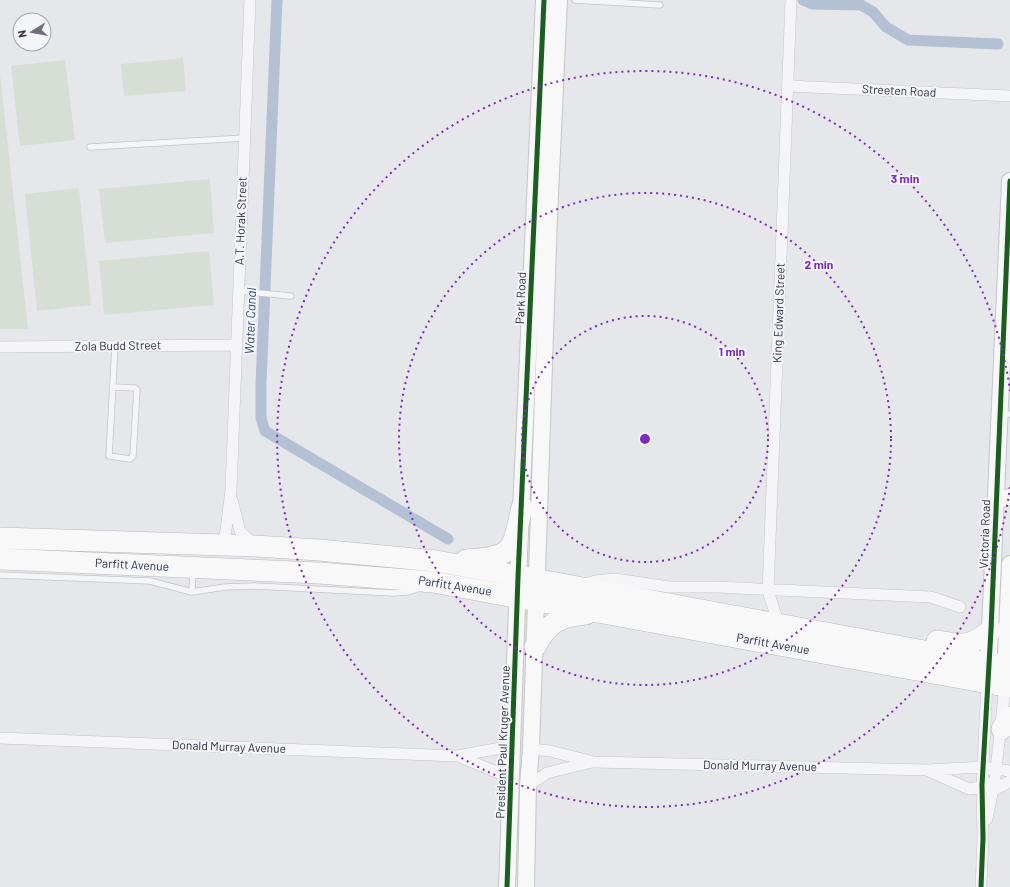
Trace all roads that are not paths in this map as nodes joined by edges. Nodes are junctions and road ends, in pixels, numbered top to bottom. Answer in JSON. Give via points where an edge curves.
{"nodes":[{"id":1,"x":250,"y":0,"type":"edge"},
{"id":2,"x":544,"y":0,"type":"edge"},
{"id":3,"x":559,"y":0,"type":"edge"},
{"id":4,"x":575,"y":0,"type":"edge"},
{"id":5,"x":791,"y":2,"type":"edge"},
{"id":6,"x":660,"y":5,"type":"dead end"},
{"id":7,"x":788,"y":86,"type":"junction"},
{"id":8,"x":1010,"y":96,"type":"edge"},
{"id":9,"x":244,"y":138,"type":"junction"},
{"id":10,"x":90,"y":147,"type":"dead end"},
{"id":11,"x":1010,"y":181,"type":"edge"},
{"id":12,"x":1010,"y":202,"type":"edge"},
{"id":13,"x":240,"y":291,"type":"junction"},
{"id":14,"x":1008,"y":294,"type":"edge"},
{"id":15,"x":289,"y":295,"type":"dead end"},
{"id":16,"x":235,"y":345,"type":"junction"},
{"id":17,"x":115,"y":346,"type":"junction"},
{"id":18,"x":0,"y":347,"type":"edge"},
{"id":19,"x":113,"y":387,"type":"junction"},
{"id":20,"x":1005,"y":414,"type":"edge"},
{"id":21,"x":231,"y":490,"type":"junction"},
{"id":22,"x":1003,"y":498,"type":"edge"},
{"id":23,"x":522,"y":507,"type":"junction"},
{"id":24,"x":0,"y":538,"type":"edge"},
{"id":25,"x":99,"y":540,"type":"junction"},
{"id":26,"x":224,"y":545,"type":"junction"},
{"id":27,"x":255,"y":546,"type":"junction"},
{"id":28,"x":0,"y":559,"type":"edge"},
{"id":29,"x":436,"y":561,"type":"junction"},
{"id":30,"x":1010,"y":564,"type":"edge"},
{"id":31,"x":193,"y":568,"type":"junction"},
{"id":32,"x":0,"y":575,"type":"edge"},
{"id":33,"x":356,"y":575,"type":"junction"},
{"id":34,"x":527,"y":578,"type":"junction"},
{"id":35,"x":433,"y":582,"type":"junction"},
{"id":36,"x":574,"y":587,"type":"junction"},
{"id":37,"x":768,"y":591,"type":"junction"},
{"id":38,"x":192,"y":592,"type":"junction"},
{"id":39,"x":527,"y":599,"type":"junction"},
{"id":40,"x":960,"y":607,"type":"dead end"},
{"id":41,"x":601,"y":613,"type":"junction"},
{"id":42,"x":779,"y":625,"type":"junction"},
{"id":43,"x":991,"y":630,"type":"junction"},
{"id":44,"x":813,"y":631,"type":"junction"},
{"id":45,"x":535,"y":647,"type":"junction"},
{"id":46,"x":1001,"y":676,"type":"edge"},
{"id":47,"x":1006,"y":723,"type":"edge"},
{"id":48,"x":0,"y":738,"type":"edge"},
{"id":49,"x":512,"y":746,"type":"junction"},
{"id":50,"x":532,"y":749,"type":"junction"},
{"id":51,"x":457,"y":756,"type":"junction"},
{"id":52,"x":594,"y":762,"type":"junction"},
{"id":53,"x":983,"y":767,"type":"junction"},
{"id":54,"x":927,"y":770,"type":"junction"},
{"id":55,"x":1010,"y":772,"type":"edge"},
{"id":56,"x":996,"y":773,"type":"junction"},
{"id":57,"x":511,"y":778,"type":"junction"},
{"id":58,"x":1010,"y":781,"type":"edge"},
{"id":59,"x":528,"y":786,"type":"junction"},
{"id":60,"x":982,"y":786,"type":"junction"},
{"id":61,"x":993,"y":791,"type":"junction"},
{"id":62,"x":983,"y":838,"type":"junction"},
{"id":63,"x":508,"y":887,"type":"edge"},
{"id":64,"x":526,"y":887,"type":"edge"},
{"id":65,"x":981,"y":887,"type":"edge"}],
"edges":[{"from":1,"to":9,"type":"street","name":"A.T. Horak Street"},
{"from":2,"to":23,"type":"street","name":"Park Road"},
{"from":3,"to":34,"type":"street","via":[[549,217]]},
{"from":4,"to":6,"type":"lane"},
{"from":5,"to":7,"type":"street","name":"King Edward Street"},
{"from":7,"to":8,"type":"street","name":"Streeten Road"},
{"from":7,"to":37,"type":"street","name":"King Edward Street"},
{"from":9,"to":10,"type":"lane"},
{"from":9,"to":13,"type":"street","name":"A.T. Horak Street"},
{"from":11,"to":12,"type":"street","name":"Victoria Road"},
{"from":12,"to":14,"type":"street","name":"Victoria Road"},
{"from":13,"to":15,"type":"lane"},
{"from":13,"to":16,"type":"street","name":"A.T. Horak Street"},
{"from":14,"to":20,"type":"street","name":"Victoria Road"},
{"from":16,"to":17,"type":"street","name":"Zola Budd Street"},
{"from":16,"to":21,"type":"street","name":"A.T. Horak Street"},
{"from":17,"to":18,"type":"street","name":"Zola Budd Street"},
{"from":17,"to":19,"type":"lane"},
{"from":19,"to":19,"type":"lane","via":[[109,456],[132,458],[137,390]]},
{"from":20,"to":22,"type":"street","name":"Victoria Road"},
{"from":21,"to":26,"type":"street","name":"A.T. Horak Street"},
{"from":21,"to":27,"type":"street","name":"A.T. Horak Street","via":[[240,531]]},
{"from":22,"to":43,"type":"street","name":"Victoria Road"},
{"from":23,"to":29,"type":"highway","via":[[514,540],[504,554],[489,559]]},
{"from":23,"to":34,"type":"street","name":"Park Road"},
{"from":24,"to":25,"type":"highway","name":"Parfitt Avenue"},
{"from":25,"to":26,"type":"highway","name":"Parfitt Avenue"},
{"from":25,"to":31,"type":"highway","via":[[110,548],[124,552],[177,555],[186,559]]},
{"from":26,"to":27,"type":"highway","name":"Parfitt Avenue"},
{"from":26,"to":33,"type":"highway","via":[[243,559],[277,563],[334,564]]},
{"from":27,"to":29,"type":"highway","name":"Parfitt Avenue"},
{"from":28,"to":31,"type":"highway","name":"Parfitt Avenue"},
{"from":29,"to":34,"type":"highway","name":"Parfitt Avenue"},
{"from":30,"to":46,"type":"street","name":"Victoria Road"},
{"from":31,"to":33,"type":"highway","name":"Parfitt Avenue"},
{"from":31,"to":38,"type":"lane"},
{"from":32,"to":38,"type":"lane","via":[[150,581]]},
{"from":33,"to":35,"type":"highway","name":"Parfitt Avenue"},
{"from":34,"to":36,"type":"highway","name":"Parfitt Avenue"},
{"from":34,"to":39,"type":"street","name":"President Paul Kruger Avenue"},
{"from":35,"to":38,"type":"lane","via":[[407,592],[394,593],[254,586]]},
{"from":35,"to":39,"type":"highway","name":"Parfitt Avenue"},
{"from":36,"to":37,"type":"street","name":"Parfitt Avenue","via":[[595,580],[615,579],[669,587]]},
{"from":36,"to":42,"type":"highway","name":"Parfitt Avenue"},
{"from":37,"to":40,"type":"street","name":"Parfitt Avenue","via":[[931,597]]},
{"from":37,"to":42,"type":"street","name":"King Edward Street"},
{"from":39,"to":41,"type":"highway","name":"Parfitt Avenue"},
{"from":39,"to":45,"type":"street","name":"President Paul Kruger Avenue"},
{"from":39,"to":49,"type":"street","name":"President Paul Kruger Avenue"},
{"from":41,"to":45,"type":"highway","via":[[573,615],[554,622],[543,633]]},
{"from":41,"to":46,"type":"highway","name":"Parfitt Avenue","via":[[903,668]]},
{"from":42,"to":44,"type":"highway","name":"Parfitt Avenue"},
{"from":43,"to":44,"type":"highway","via":[[966,645],[844,626],[827,625]]},
{"from":43,"to":46,"type":"street","name":"Victoria Road"},
{"from":44,"to":46,"type":"highway","name":"Parfitt Avenue"},
{"from":45,"to":50,"type":"street","name":"President Paul Kruger Avenue"},
{"from":46,"to":47,"type":"street","name":"Victoria Road"},
{"from":46,"to":53,"type":"street","name":"Victoria Road"},
{"from":47,"to":56,"type":"street","name":"Victoria Road"},
{"from":48,"to":51,"type":"street","name":"Donald Murray Avenue"},
{"from":49,"to":51,"type":"street","name":"Donald Murray Avenue"},
{"from":49,"to":57,"type":"street","name":"President Paul Kruger Avenue"},
{"from":50,"to":52,"type":"street","name":"Donald Murray Avenue"},
{"from":50,"to":59,"type":"street","name":"President Paul Kruger Avenue"},
{"from":51,"to":57,"type":"street","name":"Donald Murray Avenue"},
{"from":52,"to":54,"type":"street","name":"Donald Murray Avenue"},
{"from":52,"to":59,"type":"street","name":"Donald Murray Avenue","via":[[547,773]]},
{"from":53,"to":54,"type":"street","name":"Donald Murray Avenue"},
{"from":53,"to":56,"type":"street","name":"Donald Murray Avenue"},
{"from":53,"to":60,"type":"street","name":"Victoria Road"},
{"from":54,"to":60,"type":"street","name":"Donald Murray Avenue","via":[[966,788]]},
{"from":55,"to":56,"type":"street","name":"Donald Murray Avenue"},
{"from":56,"to":60,"type":"street","name":"Donald Murray Avenue"},
{"from":56,"to":61,"type":"street","name":"Victoria Road"},
{"from":57,"to":63,"type":"street","name":"President Paul Kruger Avenue"},
{"from":58,"to":61,"type":"street"},
{"from":59,"to":64,"type":"street","name":"President Paul Kruger Avenue"},
{"from":60,"to":62,"type":"street","name":"Victoria Road"},
{"from":61,"to":62,"type":"street","name":"Victoria Road"},
{"from":62,"to":65,"type":"street","name":"Victoria Road"}]}
